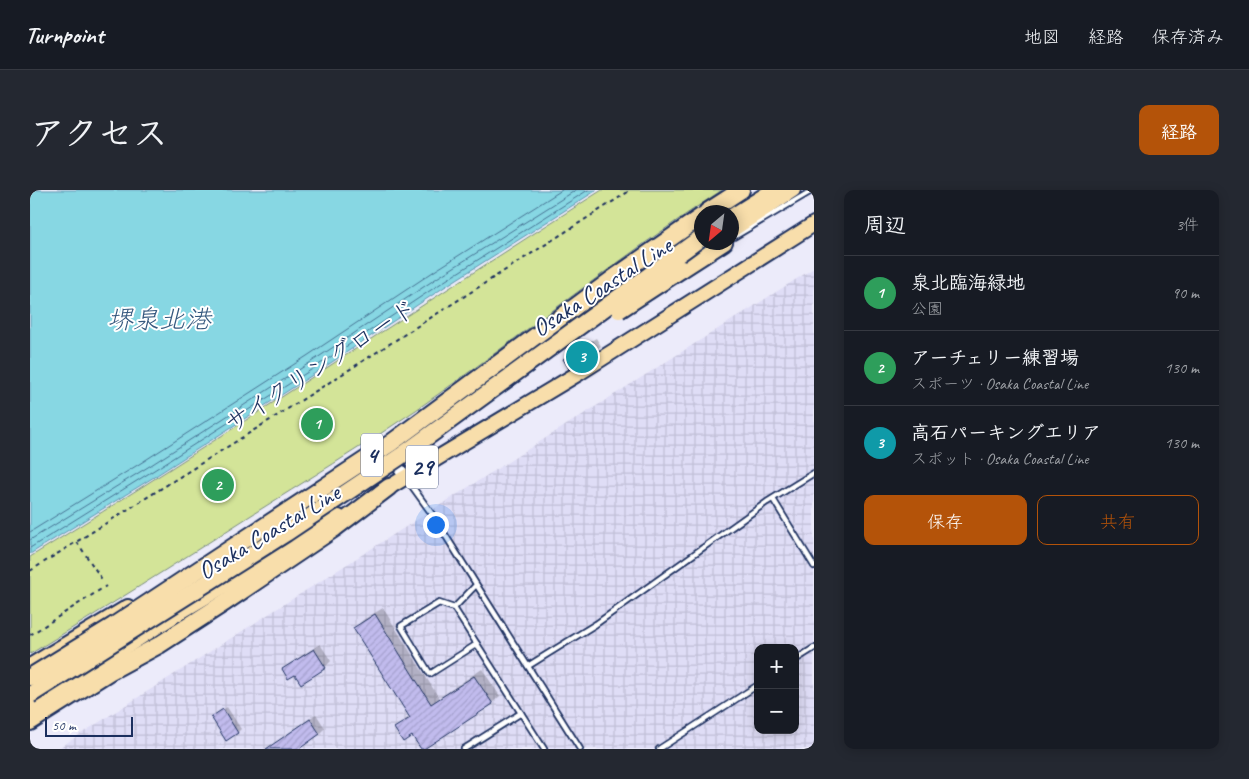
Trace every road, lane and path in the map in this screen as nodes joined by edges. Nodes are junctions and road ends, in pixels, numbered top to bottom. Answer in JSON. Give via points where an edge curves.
{"nodes":[{"id":1,"x":631,"y":190,"type":"edge"},
{"id":2,"x":741,"y":190,"type":"edge"},
{"id":3,"x":775,"y":190,"type":"edge"},
{"id":4,"x":793,"y":190,"type":"edge"},
{"id":5,"x":813,"y":190,"type":"edge"},
{"id":6,"x":718,"y":205,"type":"edge"},
{"id":7,"x":739,"y":213,"type":"edge"},
{"id":8,"x":694,"y":222,"type":"edge"},
{"id":9,"x":814,"y":224,"type":"edge"},
{"id":10,"x":739,"y":225,"type":"edge"},
{"id":11,"x":739,"y":234,"type":"edge"},
{"id":12,"x":694,"y":243,"type":"edge"},
{"id":13,"x":700,"y":250,"type":"edge"},
{"id":14,"x":711,"y":250,"type":"edge"},
{"id":15,"x":394,"y":454,"type":"junction"},
{"id":16,"x":814,"y":473,"type":"edge"},
{"id":17,"x":405,"y":477,"type":"junction"},
{"id":18,"x":389,"y":487,"type":"junction"},
{"id":19,"x":773,"y":499,"type":"junction"},
{"id":20,"x":77,"y":542,"type":"junction"},
{"id":21,"x":814,"y":566,"type":"edge"},
{"id":22,"x":30,"y":572,"type":"edge"},
{"id":23,"x":103,"y":581,"type":"dead end"},
{"id":24,"x":476,"y":584,"type":"junction"},
{"id":25,"x":106,"y":586,"type":"dead end"},
{"id":26,"x":454,"y":608,"type":"junction"},
{"id":27,"x":30,"y":635,"type":"edge"},
{"id":28,"x":477,"y":644,"type":"junction"},
{"id":29,"x":814,"y":648,"type":"edge"},
{"id":30,"x":799,"y":657,"type":"edge"},
{"id":31,"x":30,"y":666,"type":"edge"},
{"id":32,"x":528,"y":666,"type":"junction"},
{"id":33,"x":30,"y":677,"type":"edge"},
{"id":34,"x":754,"y":688,"type":"edge"},
{"id":35,"x":30,"y":695,"type":"edge"},
{"id":36,"x":30,"y":708,"type":"edge"},
{"id":37,"x":521,"y":713,"type":"junction"},
{"id":38,"x":30,"y":722,"type":"edge"},
{"id":39,"x":464,"y":749,"type":"edge"},
{"id":40,"x":544,"y":749,"type":"edge"},
{"id":41,"x":580,"y":749,"type":"edge"},
{"id":42,"x":659,"y":749,"type":"edge"}],
"edges":[{"from":1,"to":20,"type":"path","name":"サイクリングロード"},
{"from":2,"to":6,"type":"highway"},
{"from":3,"to":7,"type":"highway"},
{"from":4,"to":10,"type":"main road"},
{"from":5,"to":11,"type":"lane"},
{"from":8,"to":33,"type":"highway","number":"4","bridge":true,"via":[[391,443],[138,610]]},
{"from":9,"to":17,"type":"main road","name":"Osaka Coastal Line","number":"29","via":[[579,373]]},
{"from":12,"to":15,"type":"highway","number":"4","bridge":true},
{"from":13,"to":15,"type":"main road","name":"Osaka Coastal Line","number":"29"},
{"from":14,"to":15,"type":"highway","bridge":true,"via":[[635,298],[450,427]]},
{"from":15,"to":17,"type":"street"},
{"from":15,"to":31,"type":"main road","name":"Osaka Coastal Line","number":"29"},
{"from":15,"to":35,"type":"highway","number":"4","bridge":true,"via":[[277,538]]},
{"from":16,"to":19,"type":"lane"},
{"from":17,"to":18,"type":"main road","name":"Osaka Coastal Line","number":"29"},
{"from":17,"to":24,"type":"lane"},
{"from":18,"to":36,"type":"main road","name":"Osaka Coastal Line","number":"29","via":[[172,617]]},
{"from":18,"to":38,"type":"highway","via":[[224,603]]},
{"from":19,"to":21,"type":"lane"},
{"from":19,"to":32,"type":"lane","via":[[596,624]]},
{"from":20,"to":22,"type":"path","name":"サイクリングロード"},
{"from":20,"to":23,"type":"path"},
{"from":24,"to":26,"type":"lane"},
{"from":24,"to":32,"type":"lane"},
{"from":25,"to":27,"type":"path"},
{"from":26,"to":28,"type":"lane"},
{"from":26,"to":28,"type":"lane","via":[[438,603],[401,626],[430,674]]},
{"from":28,"to":37,"type":"lane"},
{"from":29,"to":30,"type":"lane"},
{"from":32,"to":41,"type":"lane"},
{"from":34,"to":42,"type":"lane"},
{"from":37,"to":39,"type":"lane"},
{"from":37,"to":40,"type":"lane"}]}
